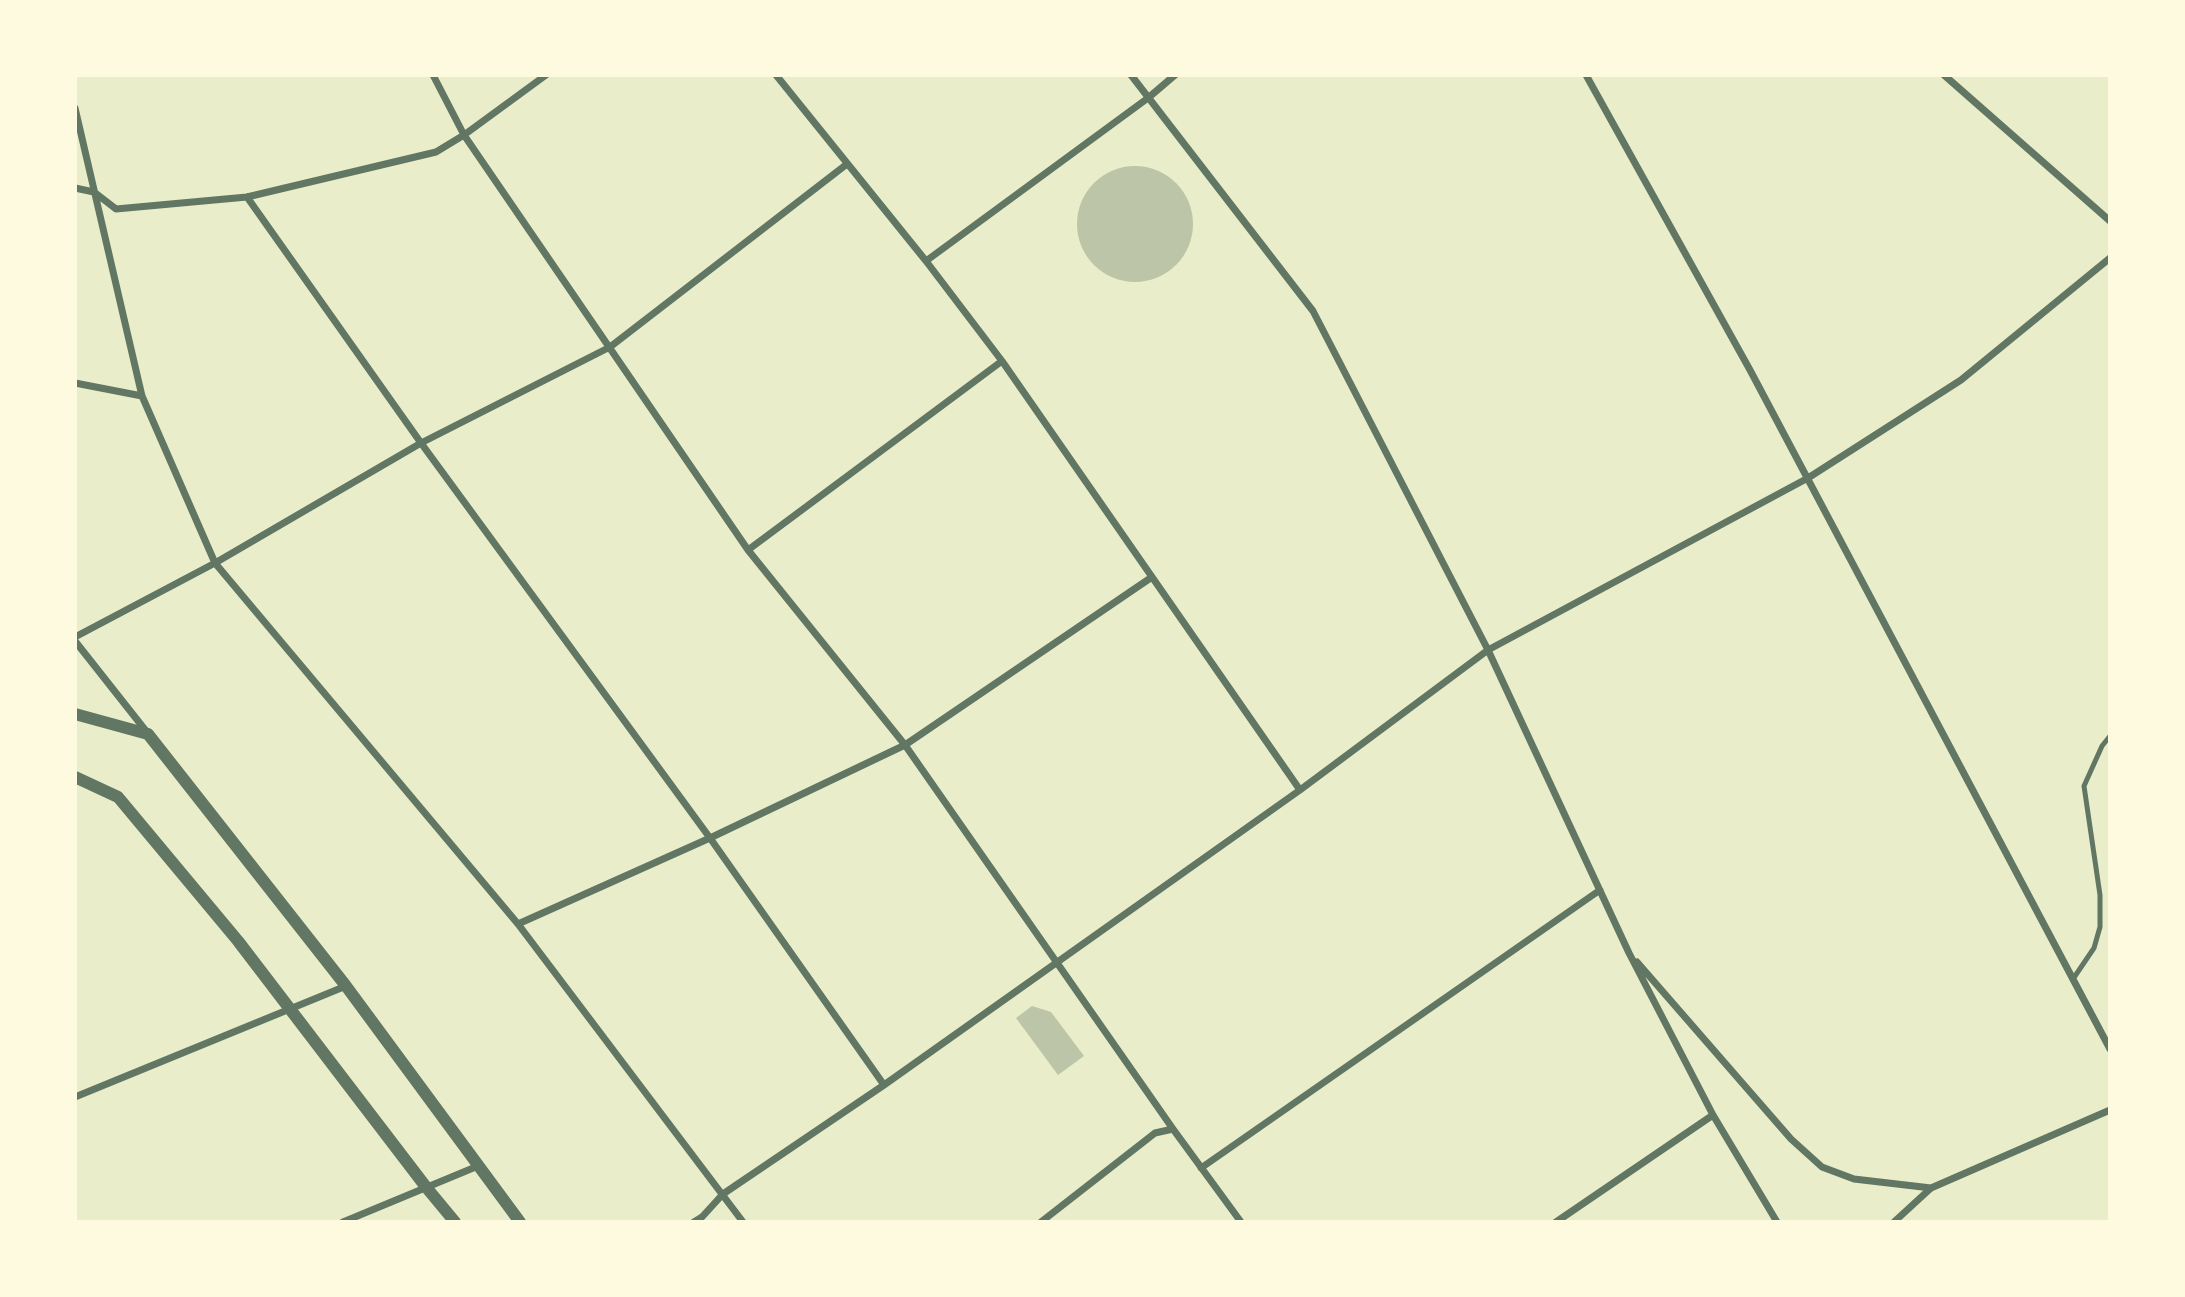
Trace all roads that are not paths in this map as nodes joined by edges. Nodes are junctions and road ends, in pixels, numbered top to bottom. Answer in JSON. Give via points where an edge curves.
{"nodes":[{"id":1,"x":433,"y":75,"type":"edge"},
{"id":2,"x":546,"y":75,"type":"edge"},
{"id":3,"x":776,"y":75,"type":"edge"},
{"id":4,"x":1131,"y":75,"type":"edge"},
{"id":5,"x":1175,"y":75,"type":"edge"},
{"id":6,"x":1586,"y":75,"type":"edge"},
{"id":7,"x":1944,"y":75,"type":"edge"},
{"id":8,"x":1148,"y":98,"type":"junction"},
{"id":9,"x":75,"y":108,"type":"edge"},
{"id":10,"x":464,"y":135,"type":"junction"},
{"id":11,"x":847,"y":164,"type":"junction"},
{"id":12,"x":75,"y":188,"type":"edge"},
{"id":13,"x":94,"y":192,"type":"junction"},
{"id":14,"x":247,"y":197,"type":"junction"},
{"id":15,"x":2110,"y":221,"type":"edge"},
{"id":16,"x":2110,"y":258,"type":"edge"},
{"id":17,"x":926,"y":261,"type":"junction"},
{"id":18,"x":610,"y":347,"type":"junction"},
{"id":19,"x":1002,"y":361,"type":"junction"},
{"id":20,"x":75,"y":383,"type":"edge"},
{"id":21,"x":142,"y":396,"type":"junction"},
{"id":22,"x":421,"y":443,"type":"junction"},
{"id":23,"x":1808,"y":478,"type":"junction"},
{"id":24,"x":748,"y":550,"type":"junction"},
{"id":25,"x":215,"y":563,"type":"junction"},
{"id":26,"x":1152,"y":577,"type":"junction"},
{"id":27,"x":75,"y":639,"type":"edge"},
{"id":28,"x":1488,"y":650,"type":"junction"},
{"id":29,"x":75,"y":714,"type":"edge"},
{"id":30,"x":148,"y":734,"type":"junction"},
{"id":31,"x":2110,"y":736,"type":"edge"},
{"id":32,"x":905,"y":745,"type":"junction"},
{"id":33,"x":75,"y":777,"type":"edge"},
{"id":34,"x":1300,"y":790,"type":"junction"},
{"id":35,"x":710,"y":838,"type":"junction"},
{"id":36,"x":1600,"y":890,"type":"junction"},
{"id":37,"x":518,"y":924,"type":"junction"},
{"id":38,"x":1629,"y":953,"type":"junction"},
{"id":39,"x":1055,"y":962,"type":"junction"},
{"id":40,"x":2073,"y":979,"type":"junction"},
{"id":41,"x":346,"y":986,"type":"junction"},
{"id":42,"x":290,"y":1009,"type":"junction"},
{"id":43,"x":2110,"y":1049,"type":"edge"},
{"id":44,"x":884,"y":1085,"type":"junction"},
{"id":45,"x":75,"y":1097,"type":"edge"},
{"id":46,"x":2110,"y":1110,"type":"edge"},
{"id":47,"x":1713,"y":1115,"type":"junction"},
{"id":48,"x":1173,"y":1129,"type":"junction"},
{"id":49,"x":478,"y":1166,"type":"junction"},
{"id":50,"x":1201,"y":1168,"type":"junction"},
{"id":51,"x":426,"y":1187,"type":"junction"},
{"id":52,"x":1931,"y":1188,"type":"junction"},
{"id":53,"x":723,"y":1194,"type":"junction"},
{"id":54,"x":343,"y":1222,"type":"edge"},
{"id":55,"x":455,"y":1222,"type":"edge"},
{"id":56,"x":520,"y":1222,"type":"edge"},
{"id":57,"x":694,"y":1222,"type":"edge"},
{"id":58,"x":743,"y":1222,"type":"edge"},
{"id":59,"x":1041,"y":1222,"type":"edge"},
{"id":60,"x":1241,"y":1222,"type":"edge"},
{"id":61,"x":1556,"y":1222,"type":"edge"},
{"id":62,"x":1777,"y":1222,"type":"edge"},
{"id":63,"x":1894,"y":1222,"type":"edge"}],
"edges":[{"from":1,"to":10,"type":"street"},
{"from":2,"to":10,"type":"street"},
{"from":3,"to":11,"type":"street"},
{"from":4,"to":8,"type":"street"},
{"from":5,"to":8,"type":"street"},
{"from":6,"to":23,"type":"street"},
{"from":7,"to":15,"type":"street"},
{"from":8,"to":17,"type":"street"},
{"from":8,"to":28,"type":"street","via":[[1313,311]]},
{"from":9,"to":13,"type":"street"},
{"from":10,"to":14,"type":"street","via":[[436,152]]},
{"from":10,"to":18,"type":"street"},
{"from":11,"to":17,"type":"street"},
{"from":11,"to":18,"type":"street"},
{"from":12,"to":13,"type":"street"},
{"from":13,"to":14,"type":"street","via":[[116,209]]},
{"from":13,"to":21,"type":"street"},
{"from":14,"to":22,"type":"street"},
{"from":16,"to":23,"type":"street","via":[[1961,380]]},
{"from":17,"to":19,"type":"street"},
{"from":18,"to":22,"type":"street"},
{"from":18,"to":24,"type":"street"},
{"from":19,"to":24,"type":"street"},
{"from":19,"to":26,"type":"street"},
{"from":20,"to":21,"type":"street"},
{"from":21,"to":25,"type":"street"},
{"from":22,"to":25,"type":"street"},
{"from":22,"to":35,"type":"street"},
{"from":23,"to":28,"type":"street"},
{"from":23,"to":40,"type":"street"},
{"from":24,"to":32,"type":"street"},
{"from":25,"to":27,"type":"street"},
{"from":25,"to":37,"type":"street"},
{"from":26,"to":32,"type":"street"},
{"from":26,"to":34,"type":"street"},
{"from":27,"to":30,"type":"street"},
{"from":28,"to":34,"type":"street"},
{"from":28,"to":36,"type":"street"},
{"from":29,"to":30,"type":"street"},
{"from":30,"to":41,"type":"street"},
{"from":31,"to":40,"type":"lane","via":[[2084,786],[2100,927],[2094,948]]},
{"from":32,"to":35,"type":"street"},
{"from":32,"to":39,"type":"street"},
{"from":33,"to":42,"type":"street","via":[[118,797]]},
{"from":34,"to":39,"type":"street"},
{"from":35,"to":37,"type":"street"},
{"from":35,"to":44,"type":"street"},
{"from":36,"to":38,"type":"street"},
{"from":36,"to":50,"type":"street"},
{"from":37,"to":53,"type":"street"},
{"from":38,"to":47,"type":"street"},
{"from":38,"to":52,"type":"street","via":[[1791,1139],[1822,1167],[1854,1179]]},
{"from":39,"to":44,"type":"street"},
{"from":39,"to":48,"type":"street"},
{"from":40,"to":43,"type":"street"},
{"from":41,"to":42,"type":"street"},
{"from":41,"to":49,"type":"street"},
{"from":42,"to":45,"type":"street"},
{"from":42,"to":51,"type":"street"},
{"from":44,"to":53,"type":"street"},
{"from":46,"to":52,"type":"street"},
{"from":47,"to":61,"type":"street"},
{"from":47,"to":62,"type":"street"},
{"from":48,"to":50,"type":"street"},
{"from":48,"to":59,"type":"street","via":[[1155,1133]]},
{"from":49,"to":51,"type":"street"},
{"from":49,"to":56,"type":"street"},
{"from":50,"to":60,"type":"street"},
{"from":51,"to":54,"type":"street"},
{"from":51,"to":55,"type":"street"},
{"from":52,"to":63,"type":"street"},
{"from":53,"to":57,"type":"street"},
{"from":53,"to":58,"type":"street"}]}
